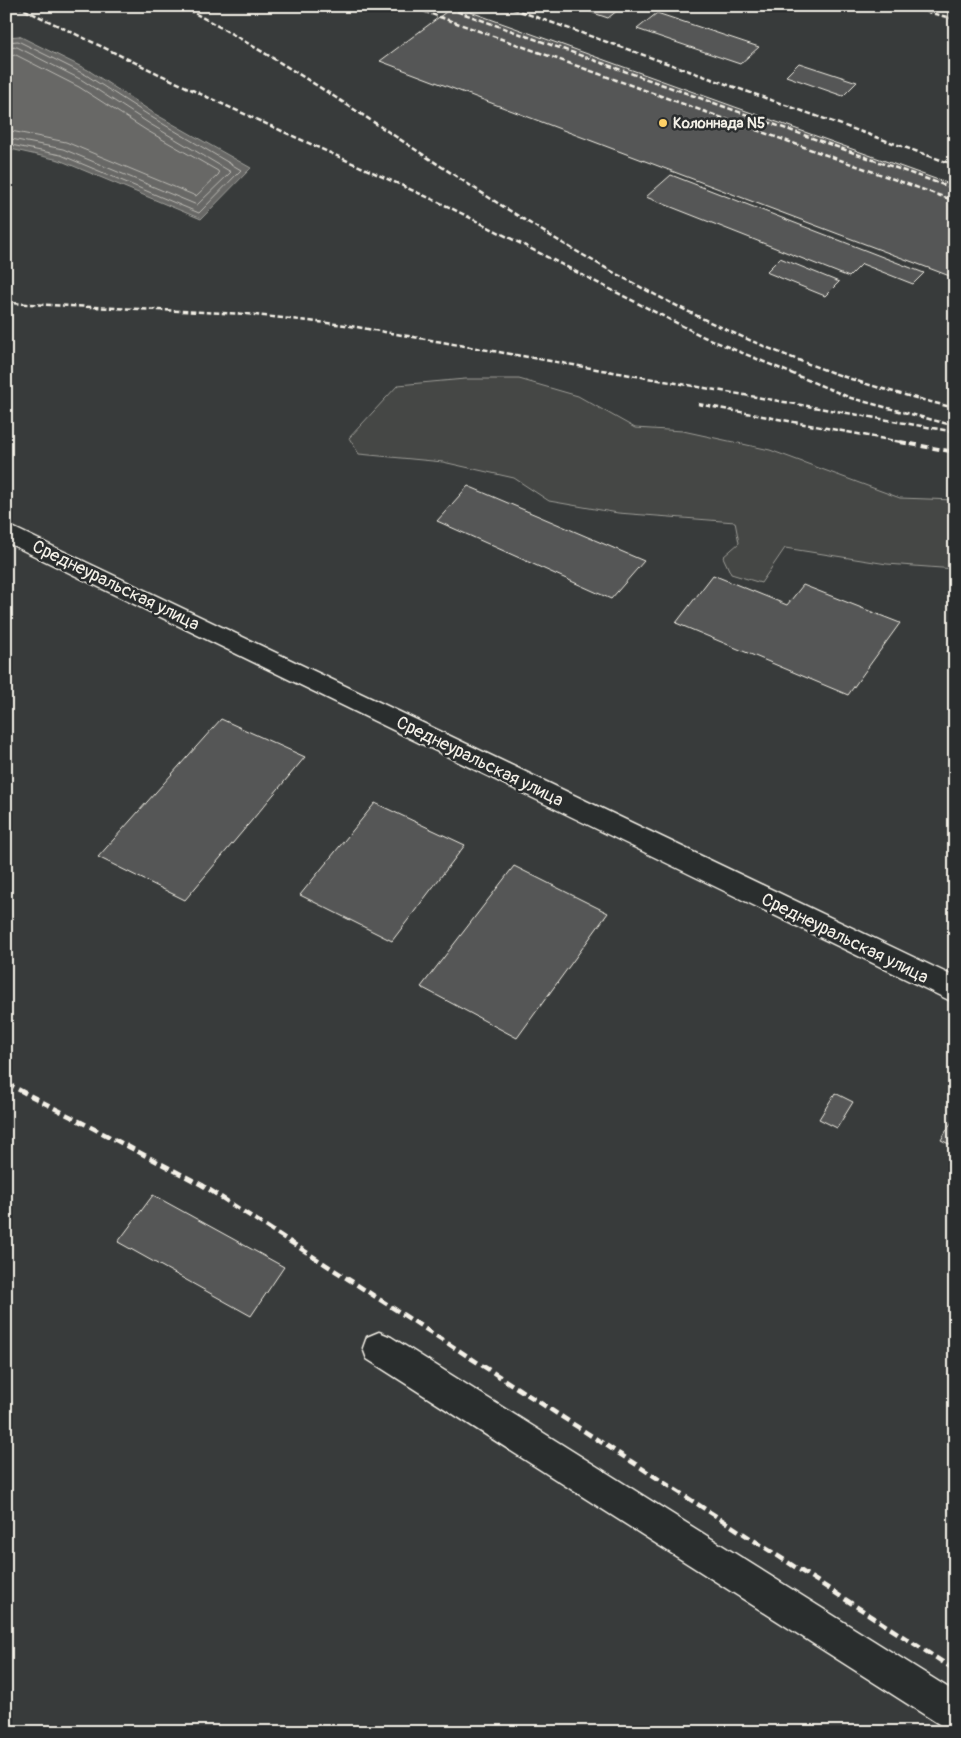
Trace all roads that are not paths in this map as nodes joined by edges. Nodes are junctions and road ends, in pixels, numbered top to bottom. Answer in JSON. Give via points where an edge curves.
{"nodes":[{"id":1,"x":6,"y":532,"type":"edge"},
{"id":2,"x":955,"y":991,"type":"edge"},
{"id":3,"x":379,"y":1348,"type":"dead end"},
{"id":4,"x":955,"y":1713,"type":"edge"}],
"edges":[{"from":1,"to":2,"type":"street","name":"Среднеуральская улица"},
{"from":3,"to":4,"type":"street"}]}
